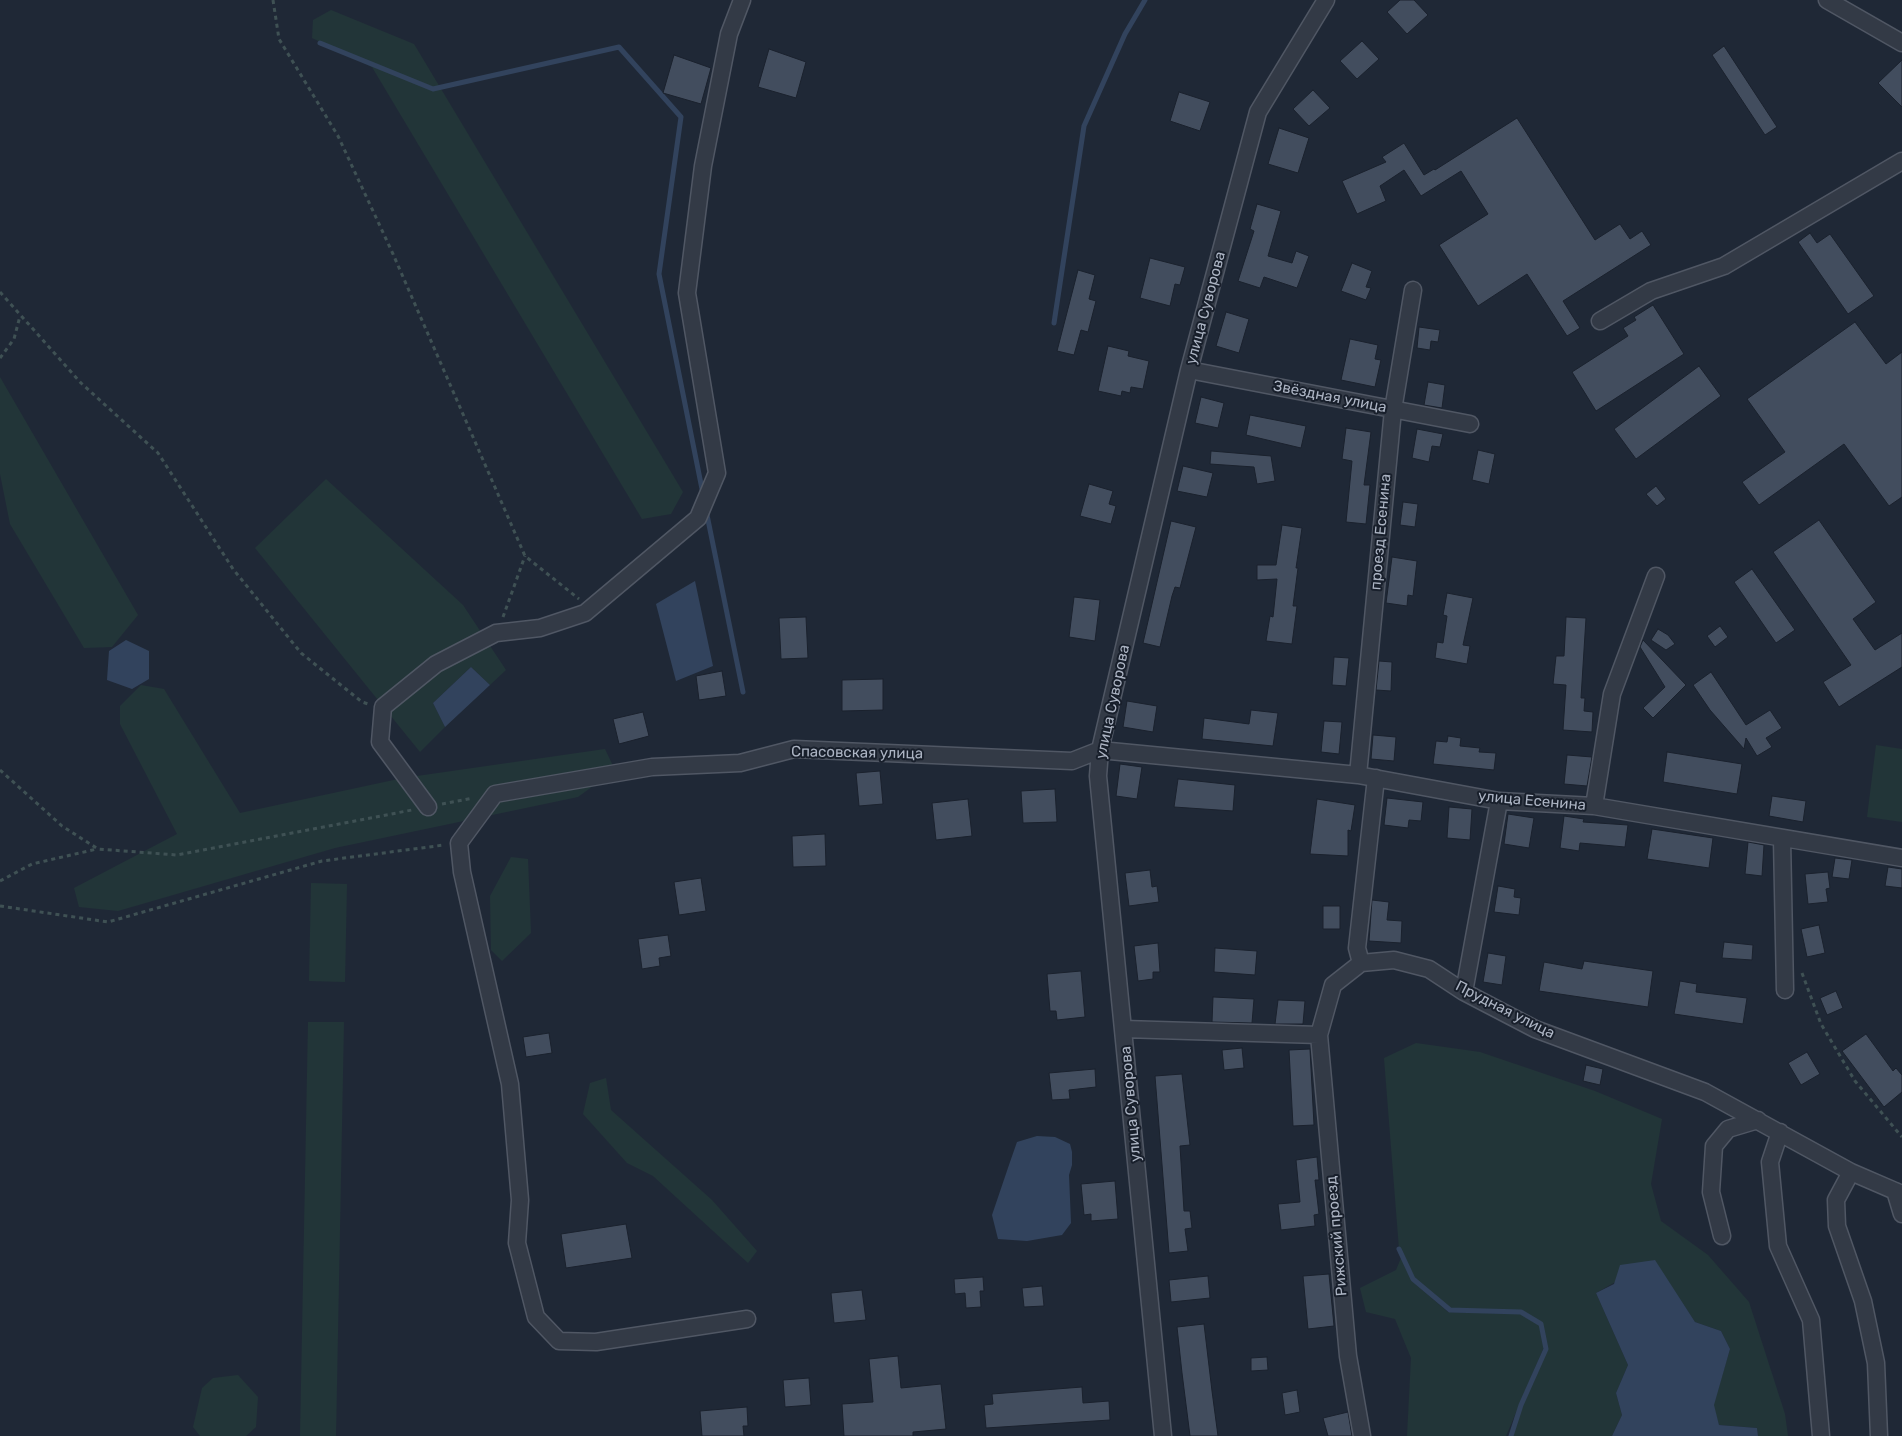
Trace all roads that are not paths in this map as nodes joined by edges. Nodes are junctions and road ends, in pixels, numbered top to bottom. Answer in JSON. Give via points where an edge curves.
{"nodes":[{"id":1,"x":742,"y":0,"type":"edge"},
{"id":2,"x":1326,"y":0,"type":"edge"},
{"id":3,"x":1827,"y":0,"type":"edge"},
{"id":4,"x":1902,"y":43,"type":"edge"},
{"id":5,"x":1902,"y":161,"type":"edge"},
{"id":6,"x":1413,"y":290,"type":"dead end"},
{"id":7,"x":1600,"y":321,"type":"dead end"},
{"id":8,"x":1190,"y":370,"type":"junction"},
{"id":9,"x":1393,"y":410,"type":"junction"},
{"id":10,"x":1470,"y":424,"type":"dead end"},
{"id":11,"x":1656,"y":576,"type":"dead end"},
{"id":12,"x":1100,"y":750,"type":"junction"},
{"id":13,"x":1358,"y":775,"type":"junction"},
{"id":14,"x":1376,"y":778,"type":"junction"},
{"id":15,"x":1499,"y":801,"type":"junction"},
{"id":16,"x":1594,"y":806,"type":"junction"},
{"id":17,"x":428,"y":807,"type":"road end"},
{"id":18,"x":1782,"y":840,"type":"junction"},
{"id":19,"x":1902,"y":858,"type":"edge"},
{"id":20,"x":1361,"y":964,"type":"junction"},
{"id":21,"x":1785,"y":990,"type":"dead end"},
{"id":22,"x":1464,"y":992,"type":"junction"},
{"id":23,"x":1124,"y":1029,"type":"junction"},
{"id":24,"x":1319,"y":1035,"type":"junction"},
{"id":25,"x":1758,"y":1120,"type":"junction"},
{"id":26,"x":1780,"y":1132,"type":"junction"},
{"id":27,"x":1851,"y":1172,"type":"junction"},
{"id":28,"x":1899,"y":1192,"type":"edge"},
{"id":29,"x":1902,"y":1214,"type":"edge"},
{"id":30,"x":1722,"y":1236,"type":"dead end"},
{"id":31,"x":747,"y":1319,"type":"dead end"},
{"id":32,"x":1163,"y":1436,"type":"edge"},
{"id":33,"x":1362,"y":1436,"type":"edge"},
{"id":34,"x":1821,"y":1436,"type":"edge"},
{"id":35,"x":1879,"y":1436,"type":"edge"}],
"edges":[{"from":1,"to":17,"type":"street","via":[[729,34],[703,166],[687,293],[717,473],[698,518],[585,613],[540,628],[496,633],[436,664],[383,707],[380,742]]},
{"from":2,"to":8,"type":"street","name":"улица Суворова","via":[[1258,112]]},
{"from":3,"to":4,"type":"street"},
{"from":5,"to":7,"type":"street","via":[[1724,266],[1651,290]]},
{"from":6,"to":9,"type":"street","name":"проезд Есенина"},
{"from":8,"to":9,"type":"street","name":"Звёздная улица"},
{"from":8,"to":12,"type":"street","name":"улица Суворова"},
{"from":9,"to":10,"type":"street","name":"Звёздная улица"},
{"from":9,"to":13,"type":"street","name":"проезд Есенина"},
{"from":11,"to":16,"type":"street","via":[[1612,694]]},
{"from":12,"to":13,"type":"street","name":"улица Есенина"},
{"from":12,"to":23,"type":"street","name":"улица Суворова","via":[[1098,776]]},
{"from":12,"to":31,"type":"street","name":"Спасовская улица","via":[[1072,761],[794,749],[740,762],[652,767],[496,794],[459,843],[462,872],[510,1084],[520,1200],[517,1243],[536,1317],[559,1341],[596,1342]]},
{"from":13,"to":14,"type":"street","name":"улица Есенина"},
{"from":14,"to":15,"type":"street","name":"улица Есенина"},
{"from":14,"to":20,"type":"street","via":[[1357,948]]},
{"from":15,"to":16,"type":"street","name":"улица Есенина"},
{"from":15,"to":22,"type":"street"},
{"from":16,"to":18,"type":"street","name":"улица Есенина"},
{"from":18,"to":19,"type":"street","name":"улица Есенина"},
{"from":18,"to":21,"type":"street"},
{"from":20,"to":22,"type":"street","name":"Прудная улица","via":[[1394,960],[1429,968]]},
{"from":20,"to":24,"type":"street","name":"Прудная улица","via":[[1333,985]]},
{"from":22,"to":25,"type":"street","name":"Прудная улица","via":[[1534,1029],[1705,1092]]},
{"from":23,"to":24,"type":"street"},
{"from":23,"to":32,"type":"street","name":"улица Суворова"},
{"from":24,"to":33,"type":"street","name":"Рижский проезд","via":[[1348,1356]]},
{"from":25,"to":26,"type":"street","name":"Прудная улица"},
{"from":25,"to":30,"type":"street","via":[[1728,1129],[1714,1146],[1711,1192]]},
{"from":26,"to":27,"type":"street","name":"Прудная улица"},
{"from":26,"to":34,"type":"street","via":[[1770,1162],[1778,1246],[1811,1320]]},
{"from":27,"to":28,"type":"street","name":"Прудная улица"},
{"from":27,"to":35,"type":"street","via":[[1836,1200],[1837,1226],[1863,1301],[1876,1363]]},
{"from":28,"to":29,"type":"street"}]}
